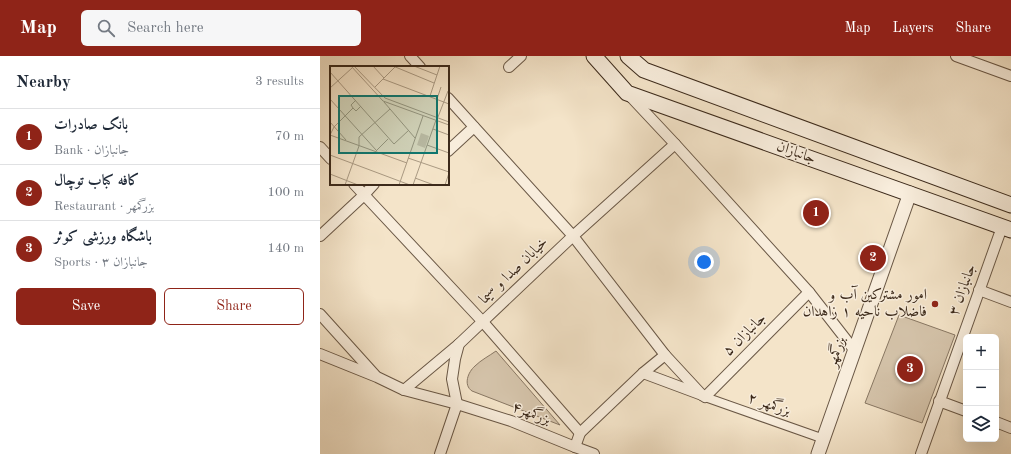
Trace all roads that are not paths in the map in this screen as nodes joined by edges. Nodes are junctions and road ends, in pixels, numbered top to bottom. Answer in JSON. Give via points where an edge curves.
{"nodes":[{"id":1,"x":410,"y":56,"type":"edge"},
{"id":2,"x":521,"y":56,"type":"edge"},
{"id":3,"x":594,"y":56,"type":"edge"},
{"id":4,"x":628,"y":56,"type":"edge"},
{"id":5,"x":957,"y":56,"type":"edge"},
{"id":6,"x":419,"y":66,"type":"edge"},
{"id":7,"x":508,"y":67,"type":"dead end"},
{"id":8,"x":1010,"y":74,"type":"edge"},
{"id":9,"x":627,"y":93,"type":"junction"},
{"id":10,"x":449,"y":99,"type":"edge"},
{"id":11,"x":474,"y":127,"type":"junction"},
{"id":12,"x":675,"y":144,"type":"junction"},
{"id":13,"x":320,"y":147,"type":"edge"},
{"id":14,"x":449,"y":150,"type":"edge"},
{"id":15,"x":330,"y":158,"type":"edge"},
{"id":16,"x":355,"y":185,"type":"edge"},
{"id":17,"x":373,"y":185,"type":"edge"},
{"id":18,"x":910,"y":193,"type":"junction"},
{"id":19,"x":364,"y":195,"type":"junction"},
{"id":20,"x":1011,"y":205,"type":"edge"},
{"id":21,"x":1011,"y":210,"type":"edge"},
{"id":22,"x":1006,"y":228,"type":"edge"},
{"id":23,"x":320,"y":236,"type":"edge"},
{"id":24,"x":573,"y":236,"type":"junction"},
{"id":25,"x":979,"y":290,"type":"junction"},
{"id":26,"x":809,"y":292,"type":"junction"},
{"id":27,"x":1011,"y":302,"type":"edge"},
{"id":28,"x":320,"y":314,"type":"edge"},
{"id":29,"x":483,"y":322,"type":"junction"},
{"id":30,"x":459,"y":344,"type":"junction"},
{"id":31,"x":855,"y":351,"type":"junction"},
{"id":32,"x":320,"y":354,"type":"edge"},
{"id":33,"x":665,"y":355,"type":"junction"},
{"id":34,"x":643,"y":373,"type":"junction"},
{"id":35,"x":377,"y":377,"type":"junction"},
{"id":36,"x":404,"y":390,"type":"junction"},
{"id":37,"x":703,"y":396,"type":"junction"},
{"id":38,"x":940,"y":401,"type":"junction"},
{"id":39,"x":456,"y":404,"type":"junction"},
{"id":40,"x":963,"y":410,"type":"edge"},
{"id":41,"x":999,"y":423,"type":"edge"},
{"id":42,"x":1011,"y":428,"type":"edge"},
{"id":43,"x":580,"y":433,"type":"junction"},
{"id":44,"x":824,"y":439,"type":"junction"},
{"id":45,"x":575,"y":447,"type":"junction"},
{"id":46,"x":440,"y":454,"type":"edge"},
{"id":47,"x":594,"y":454,"type":"edge"},
{"id":48,"x":818,"y":454,"type":"edge"},
{"id":49,"x":921,"y":454,"type":"edge"}],
"edges":[{"from":1,"to":6,"type":"street"},
{"from":2,"to":7,"type":"street"},
{"from":3,"to":9,"type":"main road","name":"جانبازان"},
{"from":4,"to":20,"type":"main road","name":"جانبازان","via":[[644,70]]},
{"from":5,"to":8,"type":"street"},
{"from":9,"to":12,"type":"street"},
{"from":9,"to":18,"type":"main road","name":"جانبازان"},
{"from":10,"to":11,"type":"street"},
{"from":11,"to":14,"type":"street"},
{"from":11,"to":24,"type":"street"},
{"from":12,"to":24,"type":"street","name":"خیابان صدا و سیما"},
{"from":12,"to":26,"type":"street"},
{"from":13,"to":15,"type":"street"},
{"from":16,"to":19,"type":"street"},
{"from":17,"to":19,"type":"street"},
{"from":18,"to":22,"type":"main road","name":"جانبازان"},
{"from":18,"to":31,"type":"street","name":"بزرگمهر"},
{"from":19,"to":23,"type":"street"},
{"from":19,"to":29,"type":"street"},
{"from":21,"to":22,"type":"main road"},
{"from":22,"to":25,"type":"street","name":"جانبازان ۳"},
{"from":24,"to":29,"type":"street","name":"خیابان صدا و سیما"},
{"from":24,"to":33,"type":"street"},
{"from":25,"to":27,"type":"street"},
{"from":25,"to":38,"type":"street","name":"جانبازان ۳"},
{"from":26,"to":31,"type":"street"},
{"from":26,"to":37,"type":"street","name":"جانبازان ۵"},
{"from":28,"to":35,"type":"street"},
{"from":29,"to":30,"type":"street","name":"خیابان صدا و سیما"},
{"from":29,"to":43,"type":"street"},
{"from":30,"to":36,"type":"street","name":"خیابان صدا و سیما"},
{"from":30,"to":39,"type":"street","via":[[452,379]]},
{"from":31,"to":44,"type":"street","name":"بزرگمهر"},
{"from":32,"to":35,"type":"street","name":"بزرگمهر۴"},
{"from":33,"to":34,"type":"street"},
{"from":33,"to":37,"type":"street"},
{"from":34,"to":37,"type":"street"},
{"from":34,"to":43,"type":"street"},
{"from":35,"to":36,"type":"street","name":"بزرگمهر۴"},
{"from":36,"to":39,"type":"street","name":"بزرگمهر۴"},
{"from":37,"to":44,"type":"street","name":"بزرگمهر ۲"},
{"from":38,"to":40,"type":"street"},
{"from":38,"to":49,"type":"street","name":"جانبازان ۳"},
{"from":39,"to":45,"type":"street","name":"بزرگمهر۴","via":[[512,421]]},
{"from":39,"to":46,"type":"street"},
{"from":41,"to":42,"type":"street"},
{"from":43,"to":45,"type":"street"},
{"from":44,"to":48,"type":"street","name":"بزرگمهر"},
{"from":45,"to":47,"type":"street","name":"بزرگمهر۴"}]}
